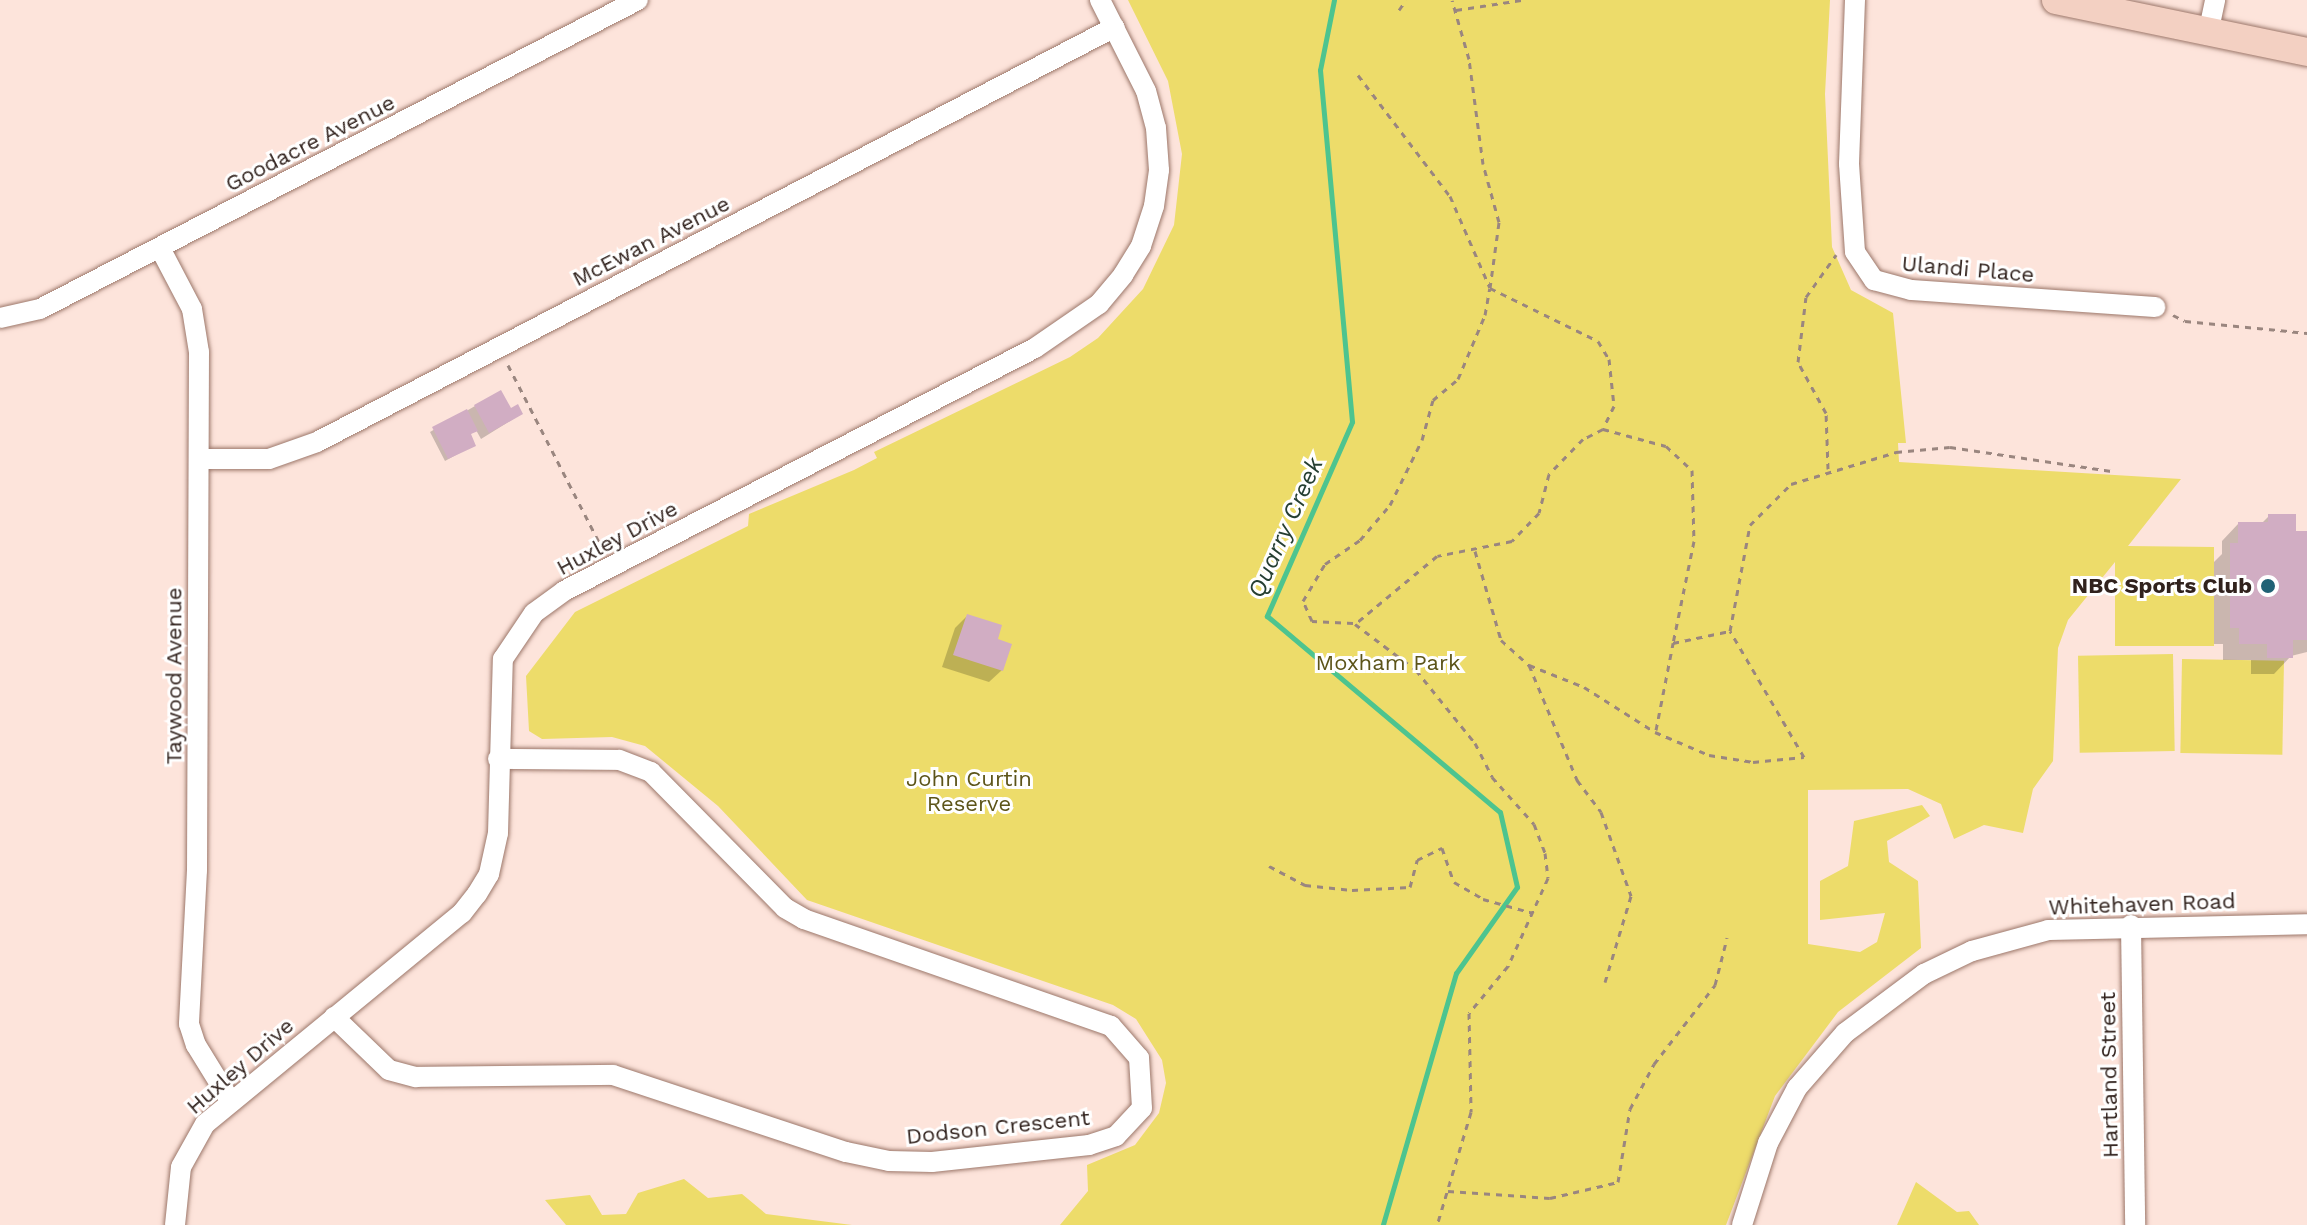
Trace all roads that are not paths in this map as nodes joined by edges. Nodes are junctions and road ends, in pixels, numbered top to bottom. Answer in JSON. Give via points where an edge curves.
{"nodes":[{"id":1,"x":638,"y":0,"type":"edge"},
{"id":2,"x":1100,"y":0,"type":"edge"},
{"id":3,"x":1855,"y":0,"type":"edge"},
{"id":4,"x":2056,"y":0,"type":"edge"},
{"id":5,"x":2215,"y":0,"type":"edge"},
{"id":6,"x":1115,"y":27,"type":"junction"},
{"id":7,"x":2209,"y":29,"type":"junction"},
{"id":8,"x":2307,"y":52,"type":"edge"},
{"id":9,"x":160,"y":248,"type":"junction"},
{"id":10,"x":2155,"y":307,"type":"road end"},
{"id":11,"x":0,"y":318,"type":"edge"},
{"id":12,"x":200,"y":459,"type":"junction"},
{"id":13,"x":498,"y":759,"type":"junction"},
{"id":14,"x":2307,"y":924,"type":"edge"},
{"id":15,"x":2131,"y":925,"type":"junction"},
{"id":16,"x":334,"y":1017,"type":"junction"},
{"id":17,"x":231,"y":1102,"type":"junction"},
{"id":18,"x":175,"y":1225,"type":"edge"},
{"id":19,"x":1742,"y":1225,"type":"edge"},
{"id":20,"x":2135,"y":1225,"type":"edge"}],
"edges":[{"from":1,"to":9,"type":"street","name":"Goodacre Avenue"},
{"from":2,"to":6,"type":"street","name":"Huxley Drive"},
{"from":3,"to":10,"type":"street","name":"Ulandi Place","via":[[1849,164],[1855,252],[1874,280],[1890,287]]},
{"from":4,"to":7,"type":"main road"},
{"from":5,"to":7,"type":"street"},
{"from":6,"to":12,"type":"street","name":"McEwan Avenue","via":[[290,454]]},
{"from":6,"to":13,"type":"street","name":"Huxley Drive","via":[[1146,91],[1159,170],[1141,246],[1099,304],[1035,348],[564,591],[534,613],[503,659]]},
{"from":7,"to":8,"type":"main road"},
{"from":9,"to":11,"type":"street","name":"Goodacre Avenue","via":[[40,309]]},
{"from":9,"to":12,"type":"street","name":"Taywood Avenue","via":[[192,309],[197,330]]},
{"from":12,"to":17,"type":"street","name":"Taywood Avenue","via":[[197,870],[189,1024]]},
{"from":13,"to":16,"type":"street","name":"Huxley Drive","via":[[498,833],[489,874],[477,894],[462,913]]},
{"from":13,"to":16,"type":"street","name":"Dodson Crescent","via":[[619,760],[651,772],[794,914],[1111,1026],[1139,1058],[1142,1108],[1116,1136],[1089,1145],[932,1162],[889,1161],[846,1152],[613,1075],[416,1077],[389,1070]]},
{"from":14,"to":15,"type":"street","name":"Whitehaven Road"},
{"from":15,"to":19,"type":"street","name":"Whitehaven Road","via":[[2048,930],[1989,945],[1924,974],[1875,1006],[1797,1088],[1768,1143]]},
{"from":15,"to":20,"type":"street","name":"Hartland Street"},
{"from":16,"to":17,"type":"street","name":"Huxley Drive"},
{"from":17,"to":18,"type":"street","name":"Huxley Drive","via":[[205,1124],[181,1167]]}]}
